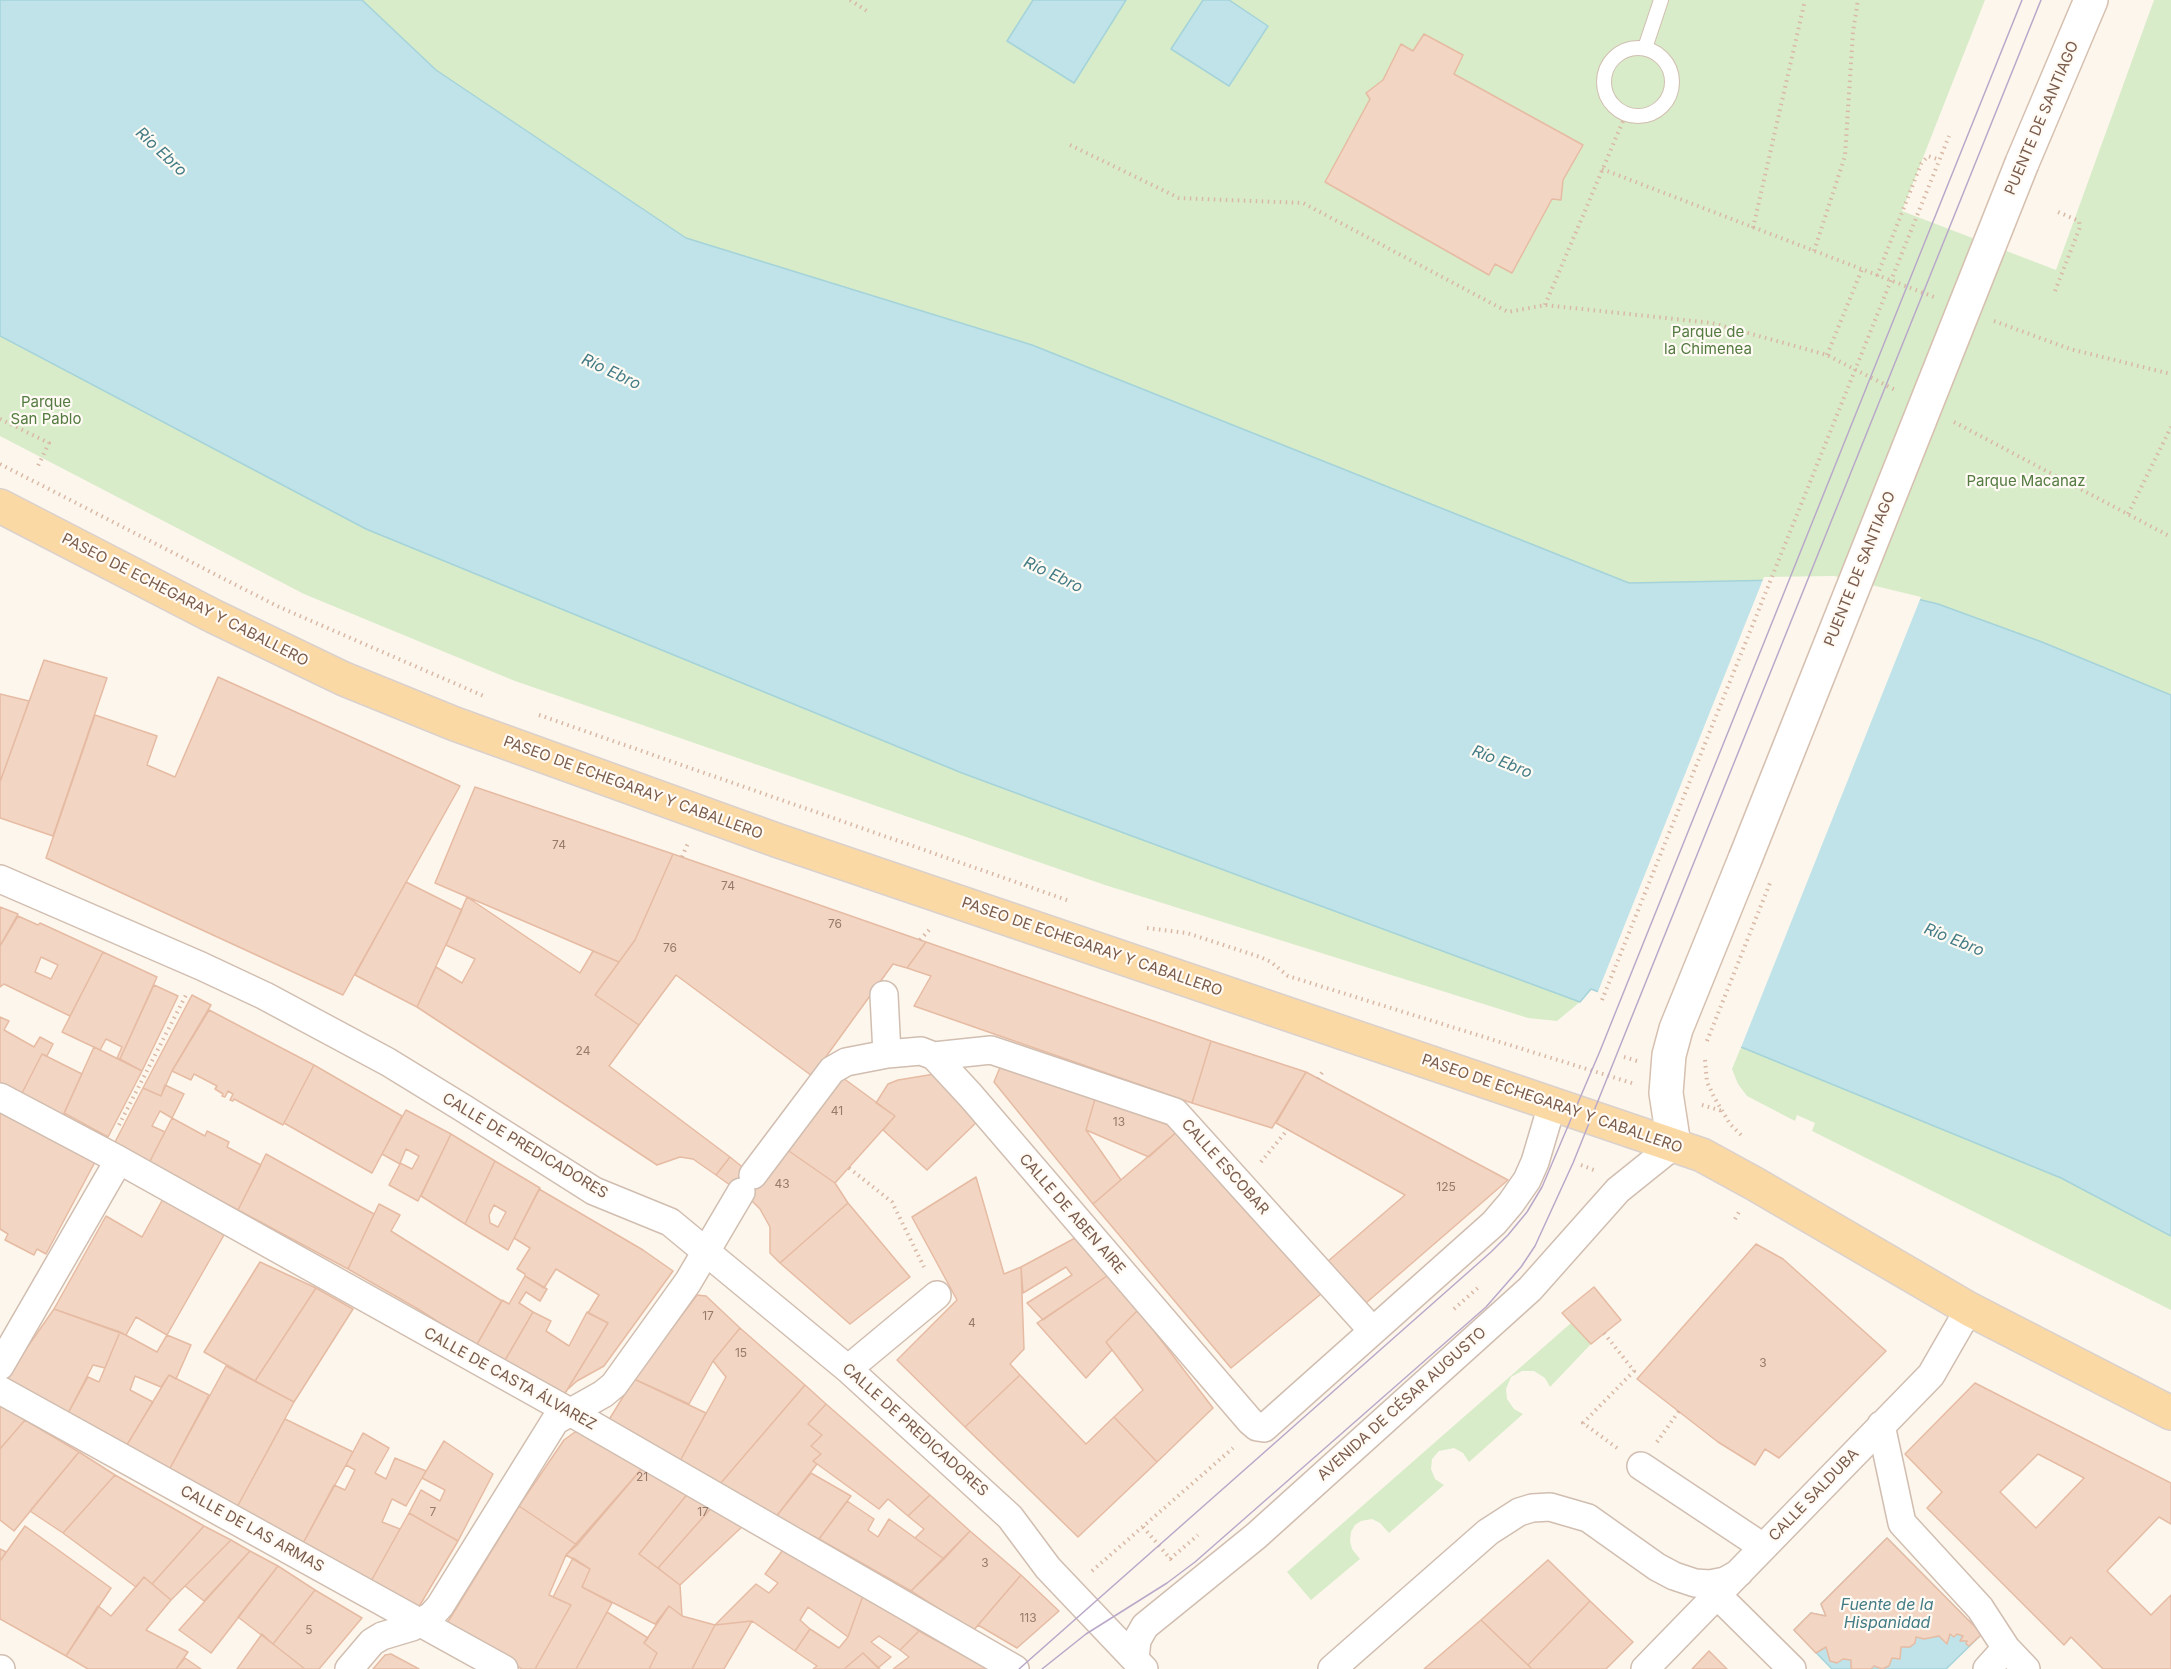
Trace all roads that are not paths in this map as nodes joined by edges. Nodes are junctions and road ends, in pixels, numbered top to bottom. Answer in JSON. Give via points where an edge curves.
{"nodes":[{"id":1,"x":1661,"y":0,"type":"edge"},
{"id":2,"x":2091,"y":0,"type":"edge"},
{"id":3,"x":1645,"y":48,"type":"junction"},
{"id":4,"x":0,"y":506,"type":"edge"},
{"id":5,"x":0,"y":879,"type":"edge"},
{"id":6,"x":884,"y":995,"type":"dead end"},
{"id":7,"x":887,"y":1054,"type":"junction"},
{"id":8,"x":934,"y":1056,"type":"junction"},
{"id":9,"x":0,"y":1097,"type":"edge"},
{"id":10,"x":1552,"y":1105,"type":"junction"},
{"id":11,"x":1674,"y":1145,"type":"junction"},
{"id":12,"x":112,"y":1156,"type":"junction"},
{"id":13,"x":708,"y":1251,"type":"junction"},
{"id":14,"x":938,"y":1295,"type":"road end"},
{"id":15,"x":1969,"y":1309,"type":"junction"},
{"id":16,"x":1372,"y":1330,"type":"junction"},
{"id":17,"x":0,"y":1366,"type":"edge"},
{"id":18,"x":848,"y":1369,"type":"junction"},
{"id":19,"x":0,"y":1390,"type":"edge"},
{"id":20,"x":570,"y":1412,"type":"junction"},
{"id":21,"x":2171,"y":1413,"type":"edge"},
{"id":22,"x":1881,"y":1425,"type":"junction"},
{"id":23,"x":1647,"y":1458,"type":"road end"},
{"id":24,"x":1763,"y":1547,"type":"junction"},
{"id":25,"x":1711,"y":1589,"type":"junction"},
{"id":26,"x":420,"y":1622,"type":"junction"},
{"id":27,"x":2006,"y":1648,"type":"junction"},
{"id":28,"x":1140,"y":1664,"type":"edge"},
{"id":29,"x":349,"y":1669,"type":"edge"},
{"id":30,"x":504,"y":1669,"type":"edge"},
{"id":31,"x":1015,"y":1669,"type":"edge"},
{"id":32,"x":1332,"y":1669,"type":"edge"},
{"id":33,"x":1645,"y":1669,"type":"edge"},
{"id":34,"x":1792,"y":1669,"type":"edge"},
{"id":35,"x":1987,"y":1669,"type":"edge"},
{"id":36,"x":2026,"y":1669,"type":"edge"}],
"edges":[{"from":1,"to":3,"type":"lane"},
{"from":2,"to":11,"type":"main road","name":"PUENTE DE SANTIAGO","bridge":true,"via":[[2022,163],[1676,1029],[1666,1093]]},
{"from":3,"to":3,"type":"lane","via":[[1616,55],[1605,72],[1606,92],[1617,109],[1626,114],[1647,115],[1656,111],[1672,86],[1669,66]]},
{"from":4,"to":10,"type":"main road","name":"PASEO DE ECHEGARAY Y CABALLERO","via":[[344,679],[455,724],[776,840]]},
{"from":5,"to":13,"type":"street","name":"CALLE DE PREDICADORES","via":[[265,996],[388,1062],[594,1191],[670,1222]]},
{"from":6,"to":7,"type":"street"},
{"from":7,"to":8,"type":"street","via":[[921,1051]]},
{"from":7,"to":13,"type":"street","via":[[846,1062],[832,1070],[747,1184]]},
{"from":8,"to":16,"type":"street","name":"CALLE ESCOBAR","via":[[991,1050],[1175,1112]]},
{"from":8,"to":16,"type":"street","name":"CALLE DE ABEN AIRE","via":[[1248,1419],[1264,1428]]},
{"from":9,"to":12,"type":"street","name":"CALLE DE CASTA ÁLVAREZ"},
{"from":10,"to":11,"type":"main road","name":"PASEO DE ECHEGARAY Y CABALLERO"},
{"from":10,"to":16,"type":"street","via":[[1533,1168],[1521,1190],[1494,1223]]},
{"from":11,"to":15,"type":"main road","name":"PASEO DE ECHEGARAY Y CABALLERO","via":[[1702,1155],[1755,1184]]},
{"from":11,"to":28,"type":"street","name":"AVENIDA DE CÉSAR AUGUSTO","via":[[1618,1190],[1530,1289],[1256,1536],[1145,1626],[1137,1640]]},
{"from":12,"to":17,"type":"street"},
{"from":12,"to":20,"type":"street","name":"CALLE DE CASTA ÁLVAREZ"},
{"from":13,"to":18,"type":"street","name":"CALLE DE PREDICADORES"},
{"from":13,"to":20,"type":"street","via":[[614,1385]]},
{"from":14,"to":18,"type":"street"},
{"from":15,"to":21,"type":"main road","name":"PASEO DE ECHEGARAY Y CABALLERO"},
{"from":15,"to":22,"type":"street","name":"CALLE SALDUBA","via":[[1931,1375]]},
{"from":18,"to":28,"type":"street","name":"CALLE DE PREDICADORES","via":[[1010,1516],[1048,1568]]},
{"from":19,"to":26,"type":"street","name":"CALLE DE LAS ARMAS"},
{"from":20,"to":26,"type":"street","via":[[555,1421],[440,1606]]},
{"from":20,"to":31,"type":"street","name":"CALLE DE CASTA ÁLVAREZ"},
{"from":22,"to":24,"type":"street","name":"CALLE SALDUBA"},
{"from":22,"to":27,"type":"street","via":[[1902,1523],[1980,1608]]},
{"from":23,"to":24,"type":"street"},
{"from":24,"to":25,"type":"street","name":"CALLE SALDUBA","via":[[1739,1573]]},
{"from":25,"to":32,"type":"street","via":[[1674,1576],[1588,1518],[1550,1507],[1532,1508],[1488,1532]]},
{"from":25,"to":33,"type":"street","name":"CALLE SALDUBA"},
{"from":25,"to":34,"type":"street"},
{"from":26,"to":29,"type":"street","via":[[372,1642]]},
{"from":26,"to":30,"type":"street","name":"CALLE DE LAS ARMAS"},
{"from":27,"to":35,"type":"street"},
{"from":27,"to":36,"type":"street"}]}
